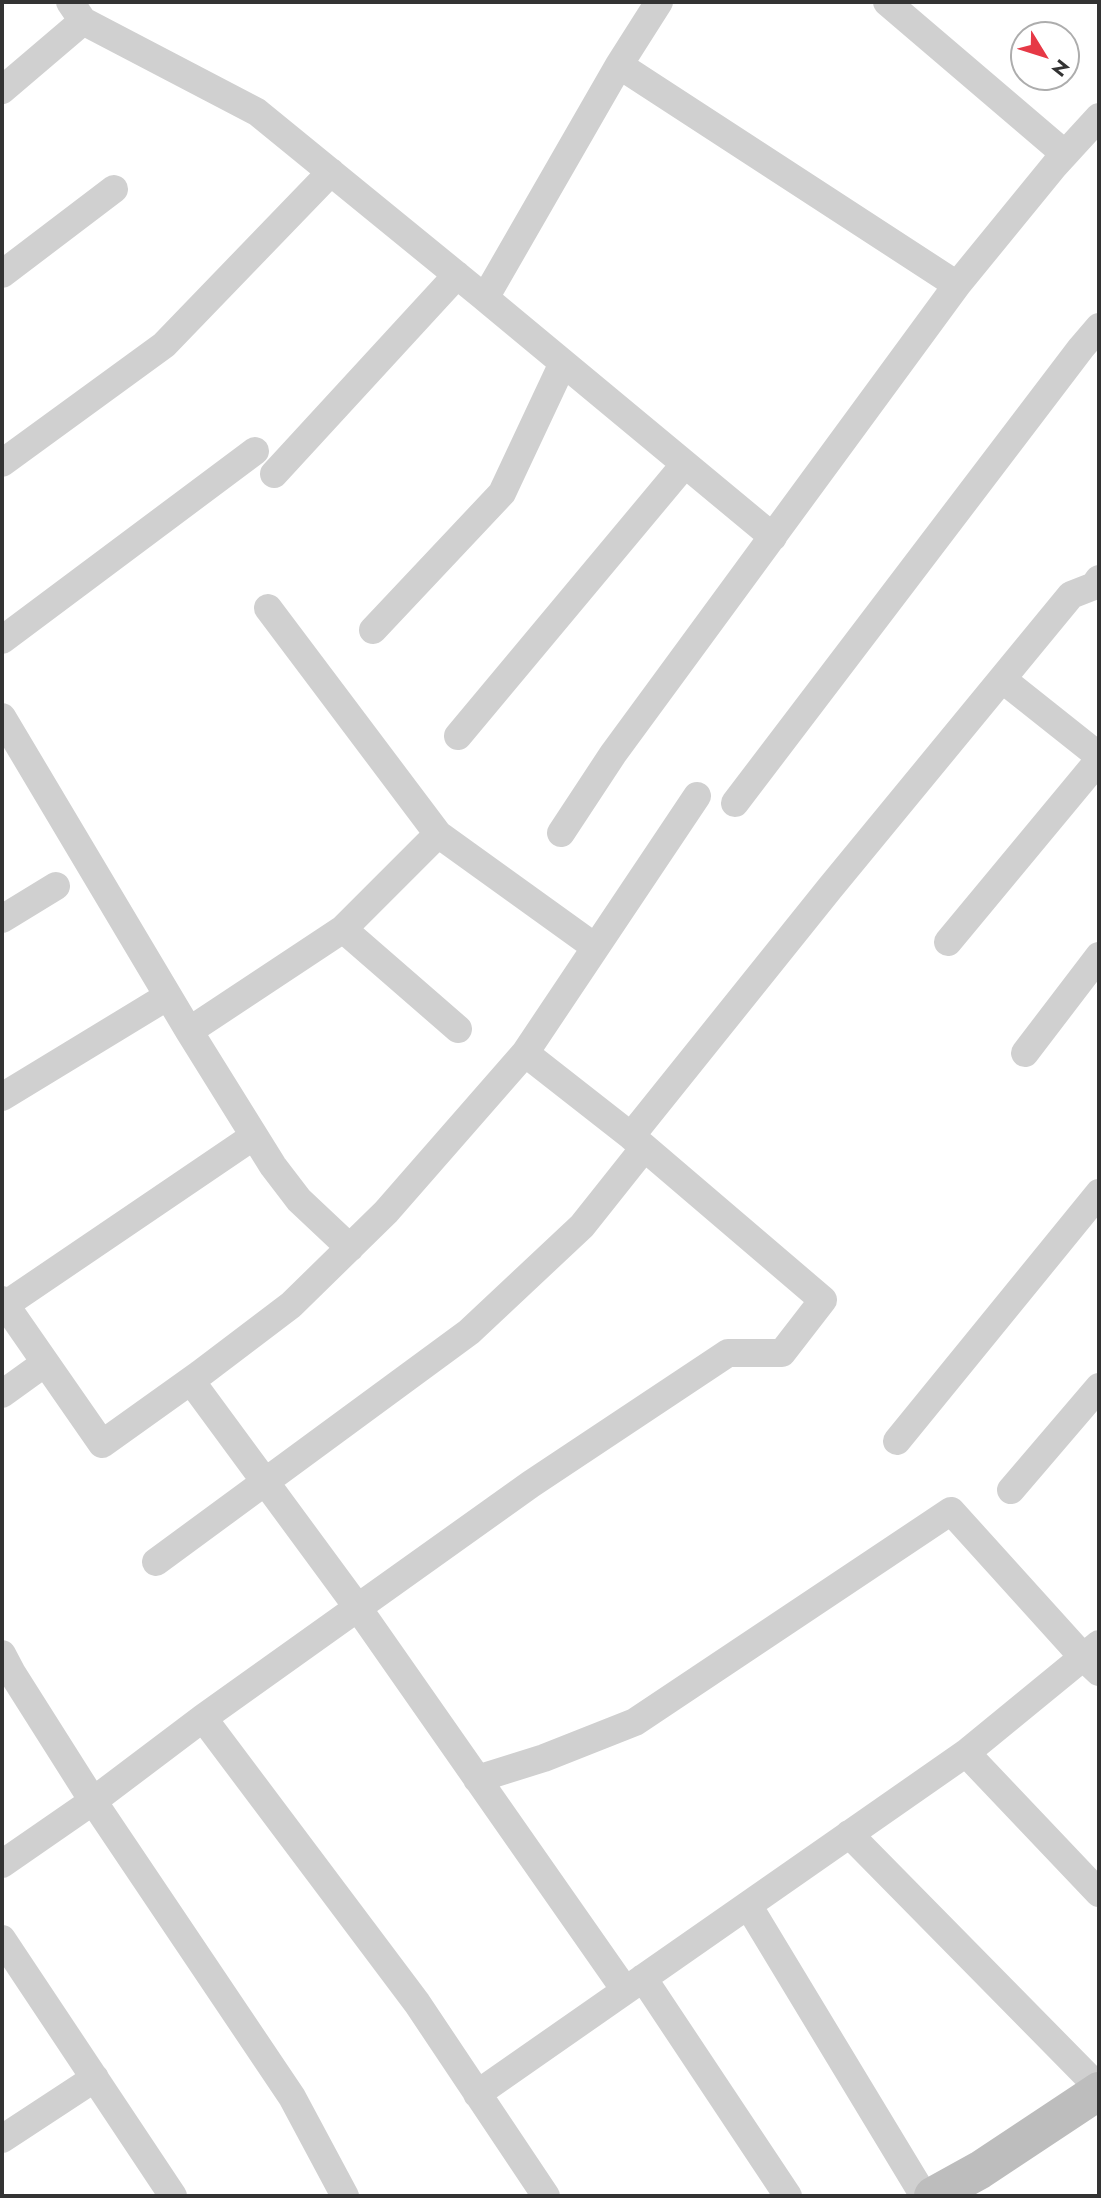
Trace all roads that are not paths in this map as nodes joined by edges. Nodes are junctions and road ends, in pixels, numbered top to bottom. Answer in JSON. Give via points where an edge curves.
{"nodes":[{"id":1,"x":659,"y":2,"type":"edge"},
{"id":2,"x":887,"y":2,"type":"edge"},
{"id":3,"x":76,"y":12,"type":"edge"},
{"id":4,"x":619,"y":65,"type":"junction"},
{"id":5,"x":2,"y":90,"type":"edge"},
{"id":6,"x":1099,"y":117,"type":"edge"},
{"id":7,"x":1065,"y":154,"type":"junction"},
{"id":8,"x":331,"y":172,"type":"junction"},
{"id":9,"x":114,"y":189,"type":"dead end"},
{"id":10,"x":2,"y":274,"type":"edge"},
{"id":11,"x":457,"y":275,"type":"junction"},
{"id":12,"x":957,"y":285,"type":"junction"},
{"id":13,"x":485,"y":298,"type":"junction"},
{"id":14,"x":1099,"y":327,"type":"edge"},
{"id":15,"x":563,"y":363,"type":"junction"},
{"id":16,"x":255,"y":451,"type":"dead end"},
{"id":17,"x":2,"y":463,"type":"edge"},
{"id":18,"x":685,"y":464,"type":"junction"},
{"id":19,"x":274,"y":474,"type":"dead end"},
{"id":20,"x":773,"y":537,"type":"junction"},
{"id":21,"x":1099,"y":579,"type":"edge"},
{"id":22,"x":268,"y":608,"type":"dead end"},
{"id":23,"x":373,"y":630,"type":"dead end"},
{"id":24,"x":2,"y":640,"type":"edge"},
{"id":25,"x":1002,"y":679,"type":"junction"},
{"id":26,"x":2,"y":717,"type":"edge"},
{"id":27,"x":458,"y":736,"type":"dead end"},
{"id":28,"x":1099,"y":758,"type":"edge"},
{"id":29,"x":697,"y":796,"type":"dead end"},
{"id":30,"x":735,"y":803,"type":"dead end"},
{"id":31,"x":561,"y":833,"type":"dead end"},
{"id":32,"x":438,"y":834,"type":"junction"},
{"id":33,"x":56,"y":886,"type":"dead end"},
{"id":34,"x":2,"y":919,"type":"edge"},
{"id":35,"x":343,"y":929,"type":"junction"},
{"id":36,"x":948,"y":942,"type":"dead end"},
{"id":37,"x":595,"y":947,"type":"junction"},
{"id":38,"x":1099,"y":956,"type":"edge"},
{"id":39,"x":169,"y":996,"type":"junction"},
{"id":40,"x":458,"y":1029,"type":"dead end"},
{"id":41,"x":189,"y":1031,"type":"junction"},
{"id":42,"x":525,"y":1053,"type":"junction"},
{"id":43,"x":1025,"y":1053,"type":"dead end"},
{"id":44,"x":2,"y":1097,"type":"edge"},
{"id":45,"x":254,"y":1136,"type":"junction"},
{"id":46,"x":637,"y":1142,"type":"junction"},
{"id":47,"x":1099,"y":1193,"type":"edge"},
{"id":48,"x":350,"y":1248,"type":"junction"},
{"id":49,"x":4,"y":1302,"type":"edge"},
{"id":50,"x":45,"y":1363,"type":"junction"},
{"id":51,"x":191,"y":1381,"type":"junction"},
{"id":52,"x":1099,"y":1387,"type":"edge"},
{"id":53,"x":2,"y":1394,"type":"edge"},
{"id":54,"x":897,"y":1441,"type":"dead end"},
{"id":55,"x":265,"y":1482,"type":"junction"},
{"id":56,"x":1011,"y":1490,"type":"dead end"},
{"id":57,"x":156,"y":1562,"type":"dead end"},
{"id":58,"x":358,"y":1608,"type":"junction"},
{"id":59,"x":2,"y":1654,"type":"edge"},
{"id":60,"x":1094,"y":1658,"type":"edge"},
{"id":61,"x":203,"y":1718,"type":"junction"},
{"id":62,"x":966,"y":1753,"type":"junction"},
{"id":63,"x":477,"y":1779,"type":"junction"},
{"id":64,"x":93,"y":1801,"type":"junction"},
{"id":65,"x":849,"y":1834,"type":"junction"},
{"id":66,"x":2,"y":1864,"type":"edge"},
{"id":67,"x":1099,"y":1893,"type":"edge"},
{"id":68,"x":748,"y":1905,"type":"junction"},
{"id":69,"x":5,"y":1952,"type":"edge"},
{"id":70,"x":634,"y":1984,"type":"junction"},
{"id":71,"x":95,"y":2078,"type":"junction"},
{"id":72,"x":1099,"y":2090,"type":"edge"},
{"id":73,"x":477,"y":2094,"type":"junction"},
{"id":74,"x":2,"y":2138,"type":"edge"},
{"id":75,"x":173,"y":2196,"type":"edge"},
{"id":76,"x":345,"y":2196,"type":"edge"},
{"id":77,"x":545,"y":2196,"type":"edge"},
{"id":78,"x":788,"y":2196,"type":"edge"},
{"id":79,"x":924,"y":2196,"type":"edge"},
{"id":80,"x":933,"y":2196,"type":"edge"}],
"edges":[{"from":1,"to":4,"type":"street"},
{"from":2,"to":7,"type":"street"},
{"from":3,"to":5,"type":"street"},
{"from":3,"to":8,"type":"street","via":[[257,112]]},
{"from":4,"to":12,"type":"street"},
{"from":4,"to":13,"type":"street"},
{"from":6,"to":7,"type":"street"},
{"from":7,"to":12,"type":"street"},
{"from":8,"to":11,"type":"street"},
{"from":8,"to":17,"type":"street","via":[[164,345]]},
{"from":9,"to":10,"type":"street"},
{"from":11,"to":13,"type":"street"},
{"from":11,"to":19,"type":"street"},
{"from":12,"to":20,"type":"street"},
{"from":13,"to":15,"type":"street"},
{"from":14,"to":30,"type":"street"},
{"from":15,"to":18,"type":"street"},
{"from":15,"to":23,"type":"street","via":[[502,493]]},
{"from":16,"to":24,"type":"street"},
{"from":18,"to":20,"type":"street"},
{"from":18,"to":27,"type":"street"},
{"from":20,"to":31,"type":"street","via":[[613,754]]},
{"from":21,"to":25,"type":"street","via":[[1094,586],[1071,595]]},
{"from":22,"to":32,"type":"street"},
{"from":25,"to":28,"type":"street"},
{"from":25,"to":46,"type":"street","via":[[830,888]]},
{"from":26,"to":39,"type":"street"},
{"from":28,"to":36,"type":"street"},
{"from":29,"to":37,"type":"street"},
{"from":32,"to":35,"type":"street"},
{"from":32,"to":37,"type":"street"},
{"from":33,"to":34,"type":"street"},
{"from":35,"to":40,"type":"street"},
{"from":35,"to":41,"type":"street"},
{"from":37,"to":42,"type":"street"},
{"from":38,"to":43,"type":"street"},
{"from":39,"to":41,"type":"street"},
{"from":39,"to":44,"type":"street"},
{"from":41,"to":45,"type":"street"},
{"from":42,"to":46,"type":"street"},
{"from":42,"to":48,"type":"street"},
{"from":45,"to":48,"type":"street","via":[[299,1200]]},
{"from":45,"to":49,"type":"street"},
{"from":46,"to":55,"type":"street","via":[[582,1226],[470,1332]]},
{"from":46,"to":58,"type":"street","via":[[823,1300],[782,1353],[728,1353],[531,1484]]},
{"from":47,"to":54,"type":"street"},
{"from":48,"to":51,"type":"street","via":[[291,1305]]},
{"from":49,"to":50,"type":"street"},
{"from":50,"to":51,"type":"street","via":[[102,1444]]},
{"from":50,"to":53,"type":"street"},
{"from":51,"to":55,"type":"street"},
{"from":52,"to":56,"type":"street"},
{"from":55,"to":57,"type":"street"},
{"from":55,"to":58,"type":"street"},
{"from":58,"to":61,"type":"street"},
{"from":58,"to":63,"type":"street"},
{"from":59,"to":64,"type":"street"},
{"from":60,"to":62,"type":"street"},
{"from":60,"to":63,"type":"street","via":[[951,1511],[635,1722]]},
{"from":61,"to":64,"type":"street"},
{"from":61,"to":73,"type":"street","via":[[418,2003]]},
{"from":62,"to":65,"type":"street"},
{"from":62,"to":67,"type":"street"},
{"from":63,"to":70,"type":"street"},
{"from":64,"to":66,"type":"street"},
{"from":64,"to":76,"type":"street","via":[[292,2097]]},
{"from":65,"to":68,"type":"street"},
{"from":65,"to":72,"type":"street"},
{"from":68,"to":70,"type":"street"},
{"from":68,"to":79,"type":"street"},
{"from":69,"to":71,"type":"street"},
{"from":70,"to":73,"type":"street"},
{"from":70,"to":78,"type":"street"},
{"from":71,"to":74,"type":"street"},
{"from":71,"to":75,"type":"street"},
{"from":72,"to":80,"type":"street"},
{"from":73,"to":77,"type":"street"}]}
